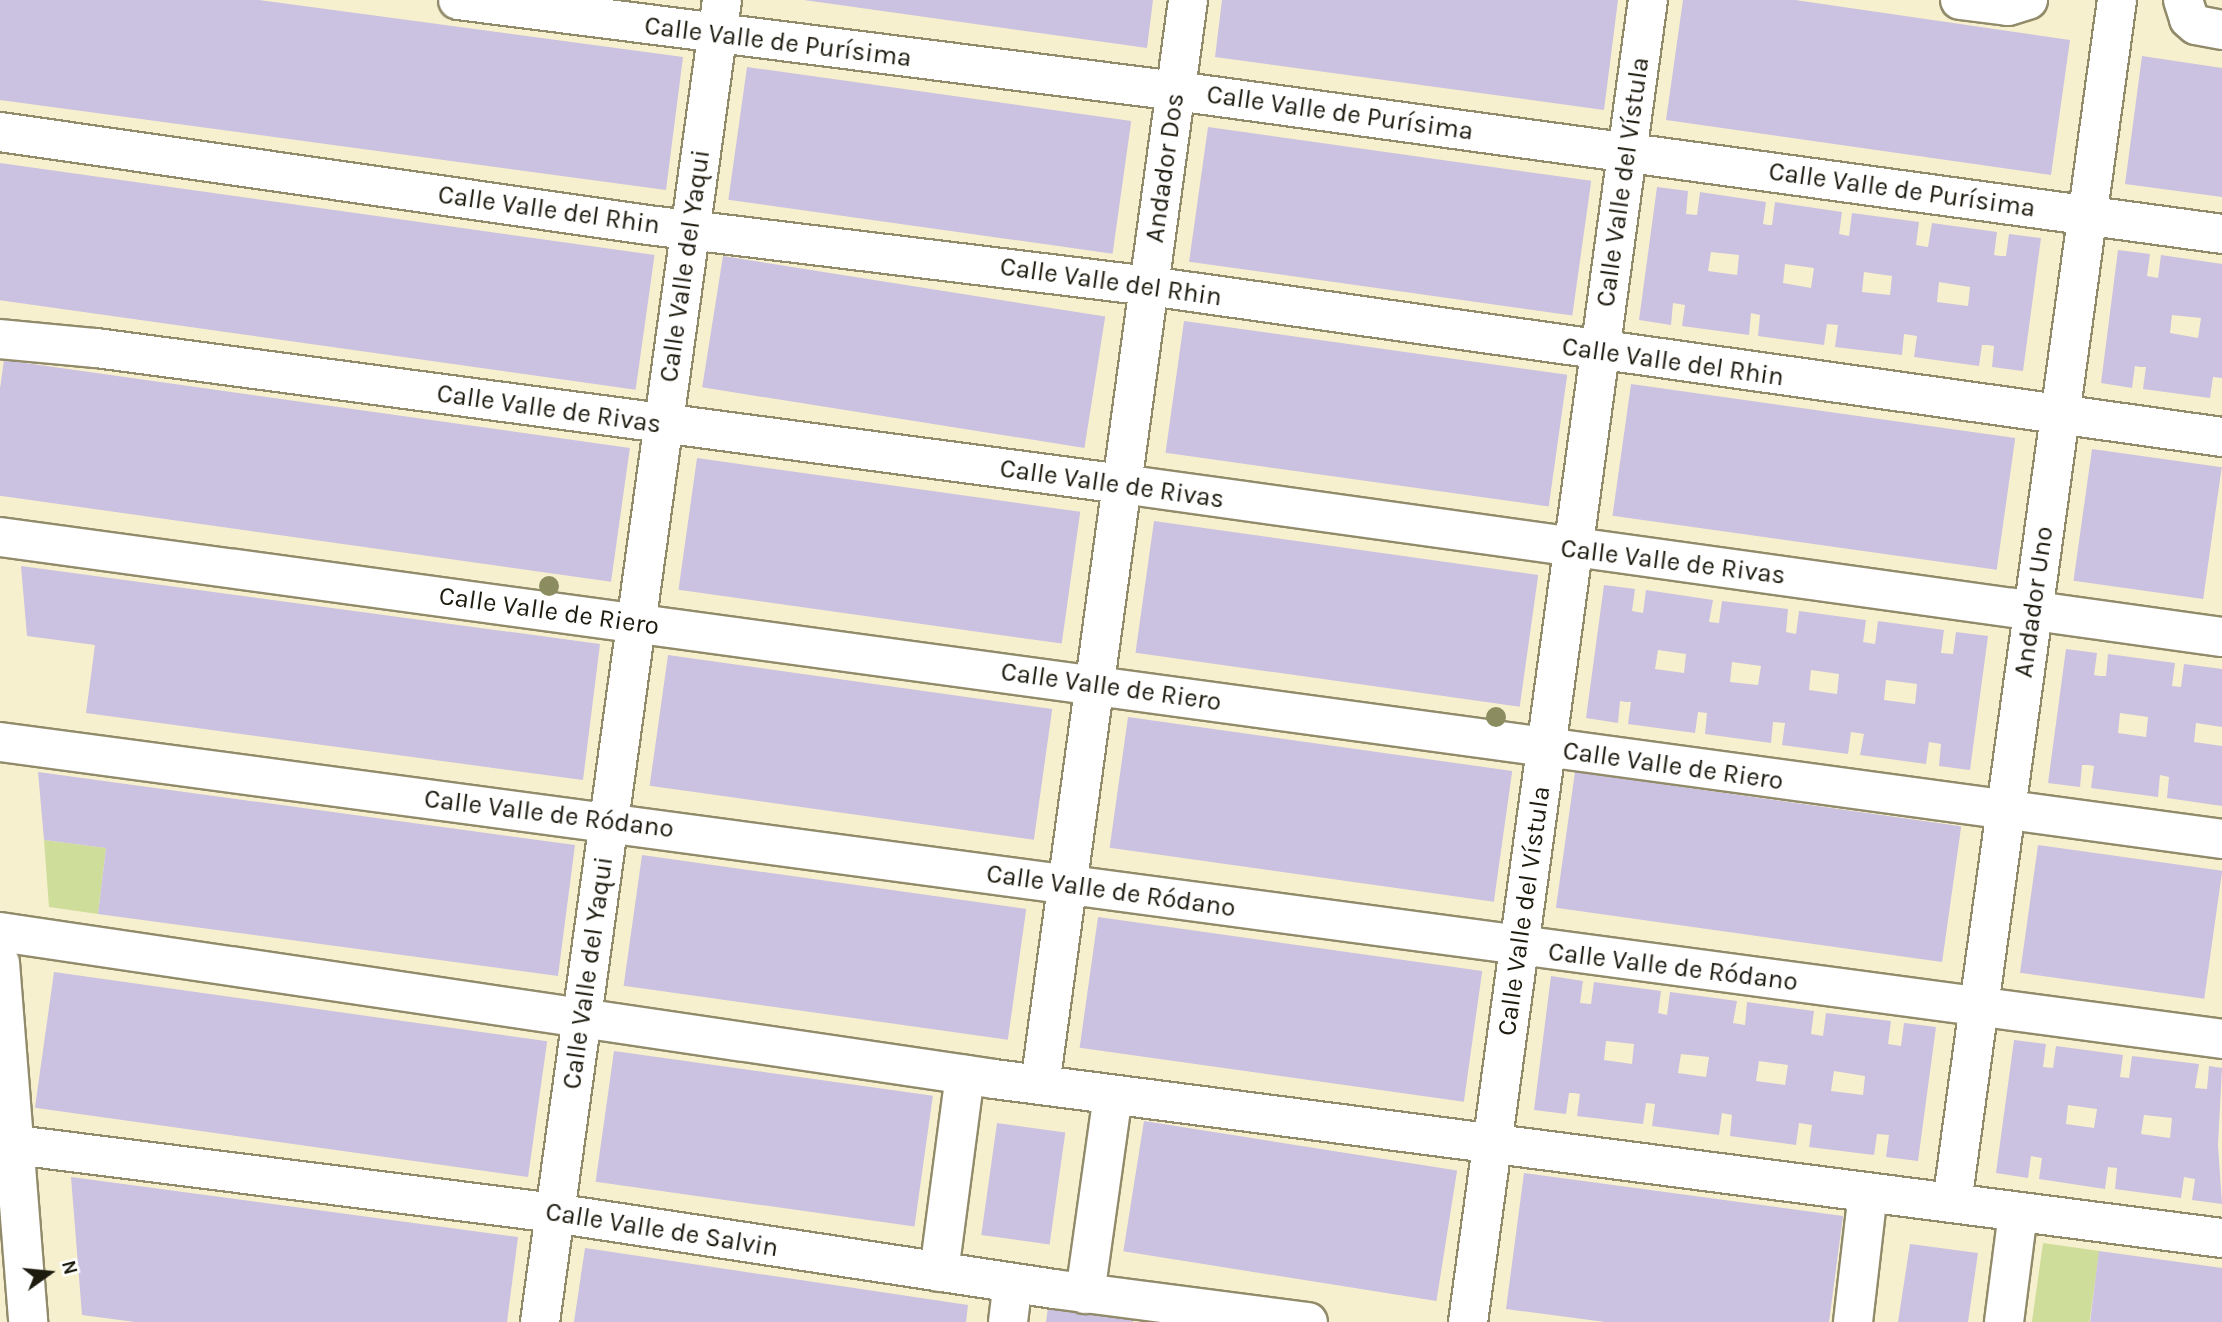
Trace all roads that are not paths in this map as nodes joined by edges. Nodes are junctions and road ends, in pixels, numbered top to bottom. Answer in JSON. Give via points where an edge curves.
{"nodes":[{"id":1,"x":458,"y":0,"type":"edge"},
{"id":2,"x":1188,"y":0,"type":"edge"},
{"id":3,"x":1648,"y":0,"type":"edge"},
{"id":4,"x":1960,"y":0,"type":"edge"},
{"id":5,"x":2027,"y":0,"type":"edge"},
{"id":6,"x":2117,"y":0,"type":"edge"},
{"id":7,"x":2183,"y":0,"type":"edge"},
{"id":8,"x":719,"y":18,"type":"edge"},
{"id":9,"x":2222,"y":30,"type":"edge"},
{"id":10,"x":1176,"y":90,"type":"junction"},
{"id":11,"x":0,"y":132,"type":"edge"},
{"id":12,"x":1627,"y":153,"type":"junction"},
{"id":13,"x":2087,"y":215,"type":"junction"},
{"id":14,"x":690,"y":229,"type":"junction"},
{"id":15,"x":2222,"y":234,"type":"edge"},
{"id":16,"x":1149,"y":286,"type":"junction"},
{"id":17,"x":0,"y":339,"type":"edge"},
{"id":18,"x":1600,"y":352,"type":"junction"},
{"id":19,"x":2060,"y":414,"type":"junction"},
{"id":20,"x":663,"y":425,"type":"junction"},
{"id":21,"x":2222,"y":437,"type":"edge"},
{"id":22,"x":1122,"y":484,"type":"junction"},
{"id":23,"x":0,"y":537,"type":"edge"},
{"id":24,"x":1573,"y":550,"type":"junction"},
{"id":25,"x":2034,"y":609,"type":"junction"},
{"id":26,"x":636,"y":623,"type":"junction"},
{"id":27,"x":2222,"y":637,"type":"edge"},
{"id":28,"x":1095,"y":684,"type":"junction"},
{"id":29,"x":0,"y":742,"type":"edge"},
{"id":30,"x":1546,"y":749,"type":"junction"},
{"id":31,"x":2006,"y":810,"type":"junction"},
{"id":32,"x":609,"y":820,"type":"junction"},
{"id":33,"x":2222,"y":839,"type":"edge"},
{"id":34,"x":1068,"y":886,"type":"junction"},
{"id":35,"x":0,"y":932,"type":"edge"},
{"id":36,"x":1519,"y":947,"type":"junction"},
{"id":37,"x":0,"y":963,"type":"edge"},
{"id":38,"x":1979,"y":1007,"type":"junction"},
{"id":39,"x":582,"y":1019,"type":"junction"},
{"id":40,"x":2222,"y":1039,"type":"edge"},
{"id":41,"x":965,"y":1075,"type":"junction"},
{"id":42,"x":1041,"y":1085,"type":"junction"},
{"id":43,"x":1113,"y":1095,"type":"junction"},
{"id":44,"x":1492,"y":1144,"type":"junction"},
{"id":45,"x":16,"y":1145,"type":"junction"},
{"id":46,"x":1868,"y":1193,"type":"junction"},
{"id":47,"x":1952,"y":1203,"type":"junction"},
{"id":48,"x":2018,"y":1212,"type":"junction"},
{"id":49,"x":555,"y":1213,"type":"junction"},
{"id":50,"x":2222,"y":1238,"type":"edge"},
{"id":51,"x":939,"y":1272,"type":"junction"},
{"id":52,"x":1013,"y":1283,"type":"junction"},
{"id":53,"x":1085,"y":1294,"type":"junction"},
{"id":54,"x":28,"y":1322,"type":"edge"},
{"id":55,"x":540,"y":1322,"type":"edge"},
{"id":56,"x":1008,"y":1322,"type":"edge"},
{"id":57,"x":1308,"y":1322,"type":"edge"},
{"id":58,"x":1468,"y":1322,"type":"edge"},
{"id":59,"x":1853,"y":1322,"type":"edge"},
{"id":60,"x":2004,"y":1322,"type":"edge"}],
"edges":[{"from":1,"to":8,"type":"street","name":"Calle Valle de Purísima"},
{"from":2,"to":10,"type":"street","name":"Andador Dos"},
{"from":3,"to":12,"type":"street","name":"Calle Valle del Vístula"},
{"from":4,"to":5,"type":"street","via":[[2008,6]]},
{"from":6,"to":13,"type":"street","name":"Andador Uno"},
{"from":7,"to":9,"type":"street","via":[[2196,25]]},
{"from":8,"to":10,"type":"street","name":"Calle Valle de Purísima"},
{"from":8,"to":14,"type":"street","name":"Calle Valle del Yaqui"},
{"from":10,"to":12,"type":"street","name":"Calle Valle de Purísima"},
{"from":10,"to":16,"type":"street","name":"Andador Dos"},
{"from":11,"to":14,"type":"street","name":"Calle Valle del Rhin"},
{"from":12,"to":13,"type":"street","name":"Calle Valle de Purísima"},
{"from":12,"to":18,"type":"street","name":"Calle Valle del Vístula"},
{"from":13,"to":15,"type":"street","name":"Calle Valle de Purísima"},
{"from":13,"to":19,"type":"street","name":"Andador Uno"},
{"from":14,"to":16,"type":"street","name":"Calle Valle del Rhin"},
{"from":14,"to":20,"type":"street","name":"Calle Valle del Yaqui"},
{"from":16,"to":18,"type":"street","name":"Calle Valle del Rhin"},
{"from":16,"to":22,"type":"street","name":"Andador Dos"},
{"from":17,"to":20,"type":"street","name":"Calle Valle de Rivas"},
{"from":18,"to":19,"type":"street","name":"Calle Valle del Rhin"},
{"from":18,"to":24,"type":"street","name":"Calle Valle del Vístula"},
{"from":19,"to":21,"type":"street","name":"Calle Valle del Rhin"},
{"from":19,"to":25,"type":"street","name":"Andador Uno"},
{"from":20,"to":22,"type":"street","name":"Calle Valle de Rivas"},
{"from":20,"to":26,"type":"street","name":"Calle Valle del Yaqui"},
{"from":22,"to":24,"type":"street","name":"Calle Valle de Rivas"},
{"from":22,"to":28,"type":"street","name":"Andador Dos"},
{"from":23,"to":26,"type":"street","name":"Calle Valle de Riero"},
{"from":24,"to":25,"type":"street","name":"Calle Valle de Rivas"},
{"from":24,"to":30,"type":"street","name":"Calle Valle del Vístula"},
{"from":25,"to":27,"type":"street","name":"Calle Valle de Rivas"},
{"from":25,"to":31,"type":"street","name":"Andador Uno"},
{"from":26,"to":28,"type":"street","name":"Calle Valle de Riero"},
{"from":26,"to":32,"type":"street","name":"Calle Valle del Yaqui"},
{"from":28,"to":30,"type":"street","name":"Calle Valle de Riero"},
{"from":28,"to":34,"type":"street","name":"Andador Dos"},
{"from":29,"to":32,"type":"street","name":"Calle Valle de Ródano"},
{"from":30,"to":31,"type":"street","name":"Calle Valle de Riero"},
{"from":30,"to":36,"type":"street","name":"Calle Valle del Vístula"},
{"from":31,"to":33,"type":"street","name":"Calle Valle de Riero"},
{"from":31,"to":38,"type":"street","name":"Andador Uno"},
{"from":32,"to":34,"type":"street","name":"Calle Valle de Ródano"},
{"from":32,"to":39,"type":"street","name":"Calle Valle del Yaqui"},
{"from":34,"to":36,"type":"street","name":"Calle Valle de Ródano"},
{"from":34,"to":42,"type":"street","name":"Andador Dos"},
{"from":35,"to":39,"type":"street"},
{"from":36,"to":38,"type":"street","name":"Calle Valle de Ródano"},
{"from":36,"to":44,"type":"street","name":"Calle Valle del Vístula"},
{"from":37,"to":45,"type":"street"},
{"from":38,"to":40,"type":"street","name":"Calle Valle de Ródano"},
{"from":38,"to":47,"type":"street","name":"Andador Uno"},
{"from":39,"to":41,"type":"street"},
{"from":39,"to":49,"type":"street","name":"Calle Valle del Yaqui"},
{"from":41,"to":42,"type":"street"},
{"from":41,"to":51,"type":"street"},
{"from":42,"to":43,"type":"street"},
{"from":43,"to":44,"type":"street"},
{"from":43,"to":53,"type":"street"},
{"from":44,"to":46,"type":"street"},
{"from":44,"to":58,"type":"street","name":"Calle Valle del Vístula"},
{"from":45,"to":49,"type":"street","name":"Calle Valle de Salvin"},
{"from":45,"to":54,"type":"street"},
{"from":46,"to":47,"type":"street"},
{"from":46,"to":59,"type":"street"},
{"from":47,"to":48,"type":"street"},
{"from":48,"to":50,"type":"street"},
{"from":48,"to":60,"type":"street"},
{"from":49,"to":51,"type":"street","name":"Calle Valle de Salvin"},
{"from":49,"to":55,"type":"street","name":"Calle Valle del Yaqui"},
{"from":51,"to":52,"type":"street","name":"Calle Valle de Salvin"},
{"from":52,"to":53,"type":"street","name":"Calle Valle de Salvin"},
{"from":52,"to":56,"type":"street"},
{"from":53,"to":57,"type":"street","name":"Calle Valle de Salvin"}]}
